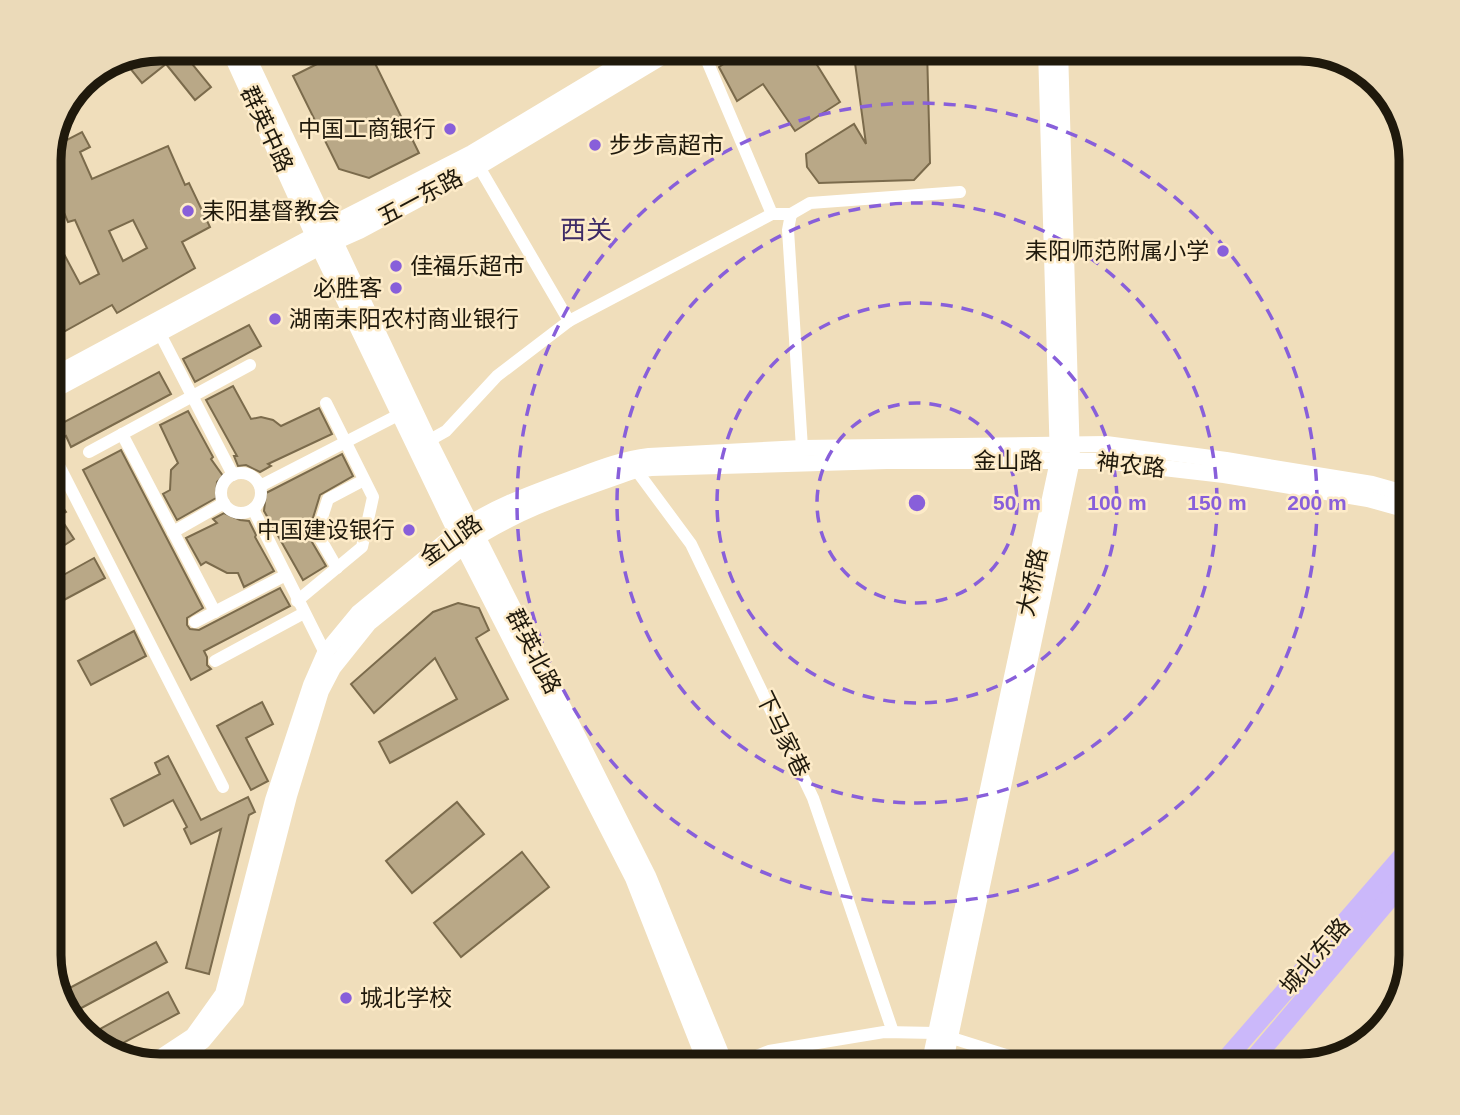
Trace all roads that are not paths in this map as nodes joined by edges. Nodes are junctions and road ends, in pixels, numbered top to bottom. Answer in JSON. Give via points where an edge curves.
{"nodes":[{"id":1,"x":236,"y":61,"type":"edge"},
{"id":2,"x":248,"y":61,"type":"edge"},
{"id":3,"x":628,"y":61,"type":"edge"},
{"id":4,"x":652,"y":61,"type":"edge"},
{"id":5,"x":707,"y":61,"type":"edge"},
{"id":6,"x":1047,"y":61,"type":"edge"},
{"id":7,"x":1060,"y":61,"type":"edge"},
{"id":8,"x":475,"y":160,"type":"junction"},
{"id":9,"x":960,"y":192,"type":"dead end"},
{"id":10,"x":772,"y":214,"type":"junction"},
{"id":11,"x":791,"y":214,"type":"junction"},
{"id":12,"x":324,"y":238,"type":"junction"},
{"id":13,"x":569,"y":321,"type":"junction"},
{"id":14,"x":157,"y":328,"type":"junction"},
{"id":15,"x":250,"y":365,"type":"dead end"},
{"id":16,"x":61,"y":372,"type":"edge"},
{"id":17,"x":61,"y":386,"type":"edge"},
{"id":18,"x":192,"y":397,"type":"junction"},
{"id":19,"x":326,"y":403,"type":"dead end"},
{"id":20,"x":406,"y":411,"type":"junction"},
{"id":21,"x":122,"y":434,"type":"junction"},
{"id":22,"x":345,"y":442,"type":"junction"},
{"id":23,"x":423,"y":444,"type":"junction"},
{"id":24,"x":802,"y":448,"type":"junction"},
{"id":25,"x":89,"y":452,"type":"dead end"},
{"id":26,"x":1065,"y":452,"type":"junction"},
{"id":27,"x":632,"y":464,"type":"junction"},
{"id":28,"x":61,"y":470,"type":"edge"},
{"id":29,"x":233,"y":475,"type":"junction"},
{"id":30,"x":365,"y":480,"type":"junction"},
{"id":31,"x":260,"y":486,"type":"junction"},
{"id":32,"x":1399,"y":492,"type":"edge"},
{"id":33,"x":224,"y":503,"type":"junction"},
{"id":34,"x":1399,"y":508,"type":"edge"},
{"id":35,"x":253,"y":509,"type":"junction"},
{"id":36,"x":173,"y":532,"type":"junction"},
{"id":37,"x":467,"y":535,"type":"junction"},
{"id":38,"x":337,"y":568,"type":"junction"},
{"id":39,"x":284,"y":576,"type":"junction"},
{"id":40,"x":297,"y":601,"type":"junction"},
{"id":41,"x":215,"y":612,"type":"junction"},
{"id":42,"x":304,"y":613,"type":"junction"},
{"id":43,"x":195,"y":622,"type":"dead end"},
{"id":44,"x":329,"y":660,"type":"junction"},
{"id":45,"x":215,"y":661,"type":"dead end"},
{"id":46,"x":223,"y":787,"type":"dead end"},
{"id":47,"x":1399,"y":860,"type":"edge"},
{"id":48,"x":1399,"y":887,"type":"edge"},
{"id":49,"x":893,"y":1032,"type":"junction"},
{"id":50,"x":944,"y":1036,"type":"junction"},
{"id":51,"x":165,"y":1054,"type":"edge"},
{"id":52,"x":184,"y":1054,"type":"edge"},
{"id":53,"x":703,"y":1054,"type":"edge"},
{"id":54,"x":720,"y":1054,"type":"edge"},
{"id":55,"x":762,"y":1054,"type":"edge"},
{"id":56,"x":935,"y":1054,"type":"edge"},
{"id":57,"x":944,"y":1054,"type":"edge"},
{"id":58,"x":1002,"y":1054,"type":"edge"},
{"id":59,"x":1230,"y":1054,"type":"edge"},
{"id":60,"x":1258,"y":1054,"type":"edge"}],
"edges":[{"from":1,"to":12,"type":"main road","name":"群英中路"},
{"from":2,"to":12,"type":"main road","name":"群英中路"},
{"from":3,"to":8,"type":"main road","name":"五一东路"},
{"from":4,"to":8,"type":"main road","name":"五一东路"},
{"from":5,"to":10,"type":"street"},
{"from":6,"to":26,"type":"street","name":"大桥路"},
{"from":7,"to":26,"type":"street","name":"大桥路"},
{"from":8,"to":12,"type":"main road","name":"五一东路","via":[[359,230]]},
{"from":8,"to":13,"type":"street"},
{"from":9,"to":11,"type":"street","via":[[810,203]]},
{"from":10,"to":11,"type":"street"},
{"from":10,"to":13,"type":"street"},
{"from":11,"to":24,"type":"street","via":[[788,230]]},
{"from":12,"to":14,"type":"street","name":"五一东路"},
{"from":12,"to":20,"type":"main road","name":"群英北路"},
{"from":13,"to":23,"type":"street","via":[[497,376],[446,430]]},
{"from":14,"to":16,"type":"street","name":"五一东路"},
{"from":14,"to":17,"type":"street","name":"五一东路"},
{"from":14,"to":18,"type":"street"},
{"from":15,"to":18,"type":"street"},
{"from":18,"to":21,"type":"street"},
{"from":18,"to":29,"type":"street"},
{"from":19,"to":22,"type":"street"},
{"from":20,"to":22,"type":"street"},
{"from":20,"to":23,"type":"main road","name":"群英北路"},
{"from":21,"to":25,"type":"street"},
{"from":21,"to":36,"type":"street"},
{"from":22,"to":30,"type":"street"},
{"from":22,"to":31,"type":"street"},
{"from":23,"to":37,"type":"main road","name":"群英北路"},
{"from":24,"to":26,"type":"street","name":"金山路"},
{"from":24,"to":27,"type":"street","name":"金山路"},
{"from":26,"to":27,"type":"street","name":"金山路","via":[[651,468]]},
{"from":26,"to":32,"type":"street","name":"神农路","via":[[1106,444]]},
{"from":26,"to":34,"type":"street","name":"神农路"},
{"from":26,"to":50,"type":"street","name":"大桥路"},
{"from":27,"to":37,"type":"street","name":"金山路"},
{"from":27,"to":49,"type":"street","name":"下马家巷","via":[[691,544],[813,798]]},
{"from":28,"to":46,"type":"street"},
{"from":29,"to":31,"type":"street","via":[[250,475]]},
{"from":29,"to":33,"type":"street","via":[[223,486]]},
{"from":30,"to":38,"type":"street","via":[[373,497],[362,547]]},
{"from":30,"to":38,"type":"street","via":[[328,499],[317,533]]},
{"from":31,"to":35,"type":"street"},
{"from":33,"to":35,"type":"street","via":[[236,512]]},
{"from":33,"to":36,"type":"street"},
{"from":35,"to":39,"type":"street"},
{"from":36,"to":41,"type":"street"},
{"from":37,"to":44,"type":"street","name":"金山路","via":[[358,613]]},
{"from":37,"to":53,"type":"main road","name":"群英北路","via":[[634,878]]},
{"from":37,"to":54,"type":"main road","name":"群英北路","via":[[647,876]]},
{"from":38,"to":40,"type":"street"},
{"from":39,"to":40,"type":"street"},
{"from":39,"to":41,"type":"street"},
{"from":40,"to":42,"type":"street"},
{"from":41,"to":43,"type":"street"},
{"from":42,"to":44,"type":"street"},
{"from":42,"to":45,"type":"street"},
{"from":44,"to":51,"type":"street","name":"金山路","via":[[311,685],[273,800],[222,995],[192,1036]]},
{"from":44,"to":52,"type":"street","name":"金山路","via":[[236,1001],[203,1041]]},
{"from":47,"to":59,"type":"main road","name":"城北东路"},
{"from":48,"to":60,"type":"main road","name":"城北东路"},
{"from":49,"to":50,"type":"street"},
{"from":49,"to":55,"type":"street"},
{"from":50,"to":56,"type":"street","name":"大桥路"},
{"from":50,"to":57,"type":"street","name":"大桥路"},
{"from":50,"to":58,"type":"street"}]}
